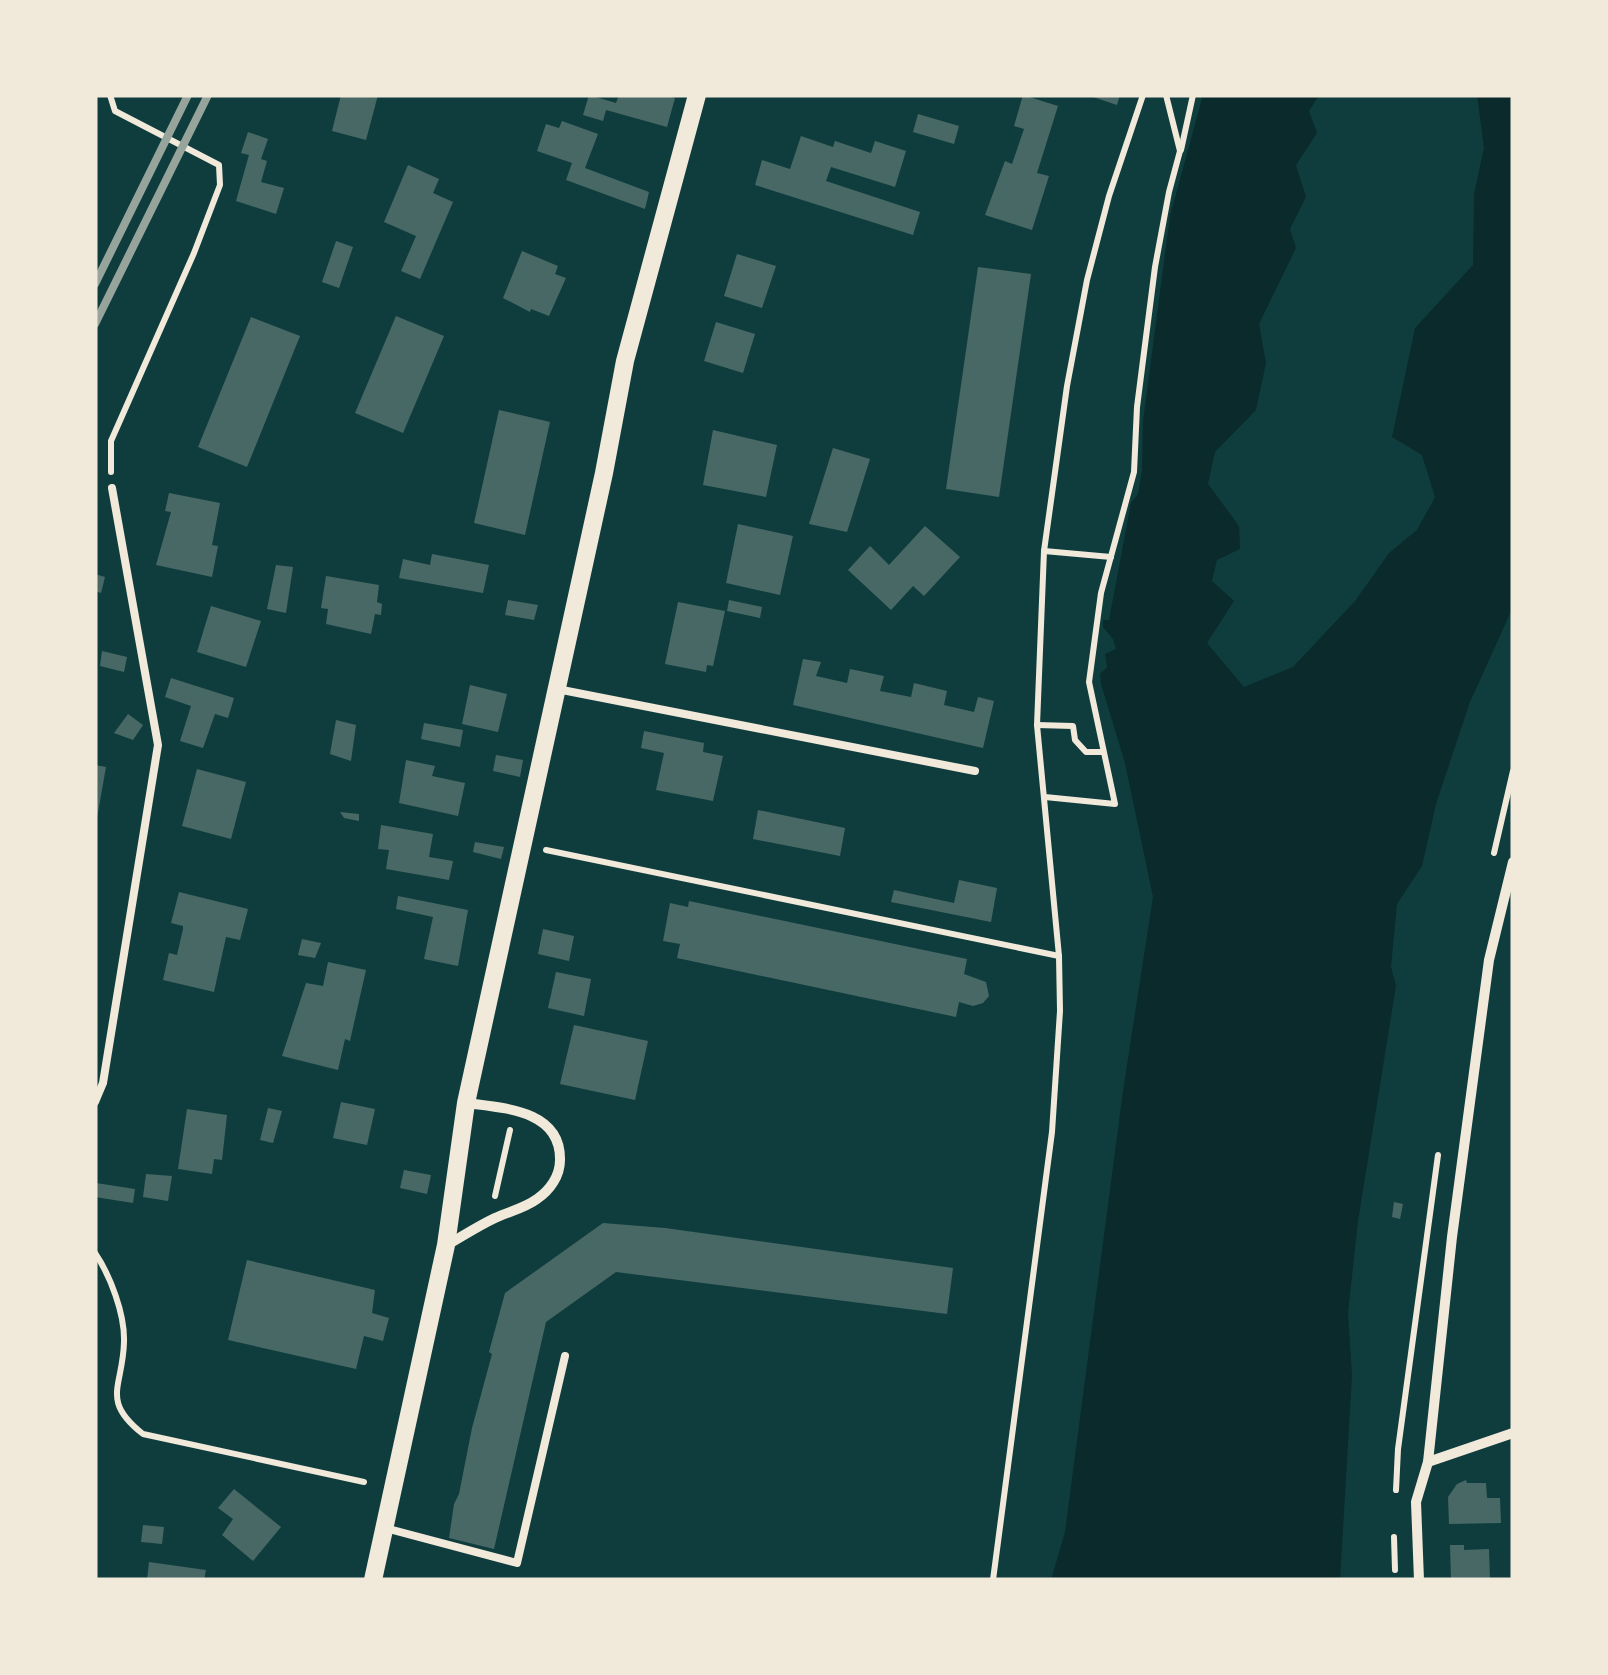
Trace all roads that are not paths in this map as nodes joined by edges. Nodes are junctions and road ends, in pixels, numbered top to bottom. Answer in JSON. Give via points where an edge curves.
{"nodes":[{"id":1,"x":697,"y":95,"type":"edge"},
{"id":2,"x":112,"y":488,"type":"road end"},
{"id":3,"x":556,"y":689,"type":"junction"},
{"id":4,"x":975,"y":771,"type":"dead end"},
{"id":5,"x":1513,"y":862,"type":"edge"},
{"id":6,"x":95,"y":1102,"type":"edge"},
{"id":7,"x":466,"y":1103,"type":"junction"},
{"id":8,"x":446,"y":1245,"type":"junction"},
{"id":9,"x":566,"y":1356,"type":"dead end"},
{"id":10,"x":1513,"y":1432,"type":"edge"},
{"id":11,"x":1428,"y":1462,"type":"junction"},
{"id":12,"x":385,"y":1528,"type":"junction"},
{"id":13,"x":373,"y":1580,"type":"edge"},
{"id":14,"x":1419,"y":1580,"type":"edge"}],
"edges":[{"from":1,"to":3,"type":"street","via":[[625,361]]},
{"from":2,"to":6,"type":"lane","via":[[158,745]]},
{"from":3,"to":4,"type":"lane"},
{"from":3,"to":7,"type":"street"},
{"from":5,"to":11,"type":"street","via":[[1489,960]]},
{"from":7,"to":8,"type":"street"},
{"from":7,"to":8,"type":"street","via":[[540,1120],[560,1147],[560,1170],[536,1200]]},
{"from":8,"to":12,"type":"street"},
{"from":9,"to":12,"type":"lane","via":[[516,1563]]},
{"from":10,"to":11,"type":"street"},
{"from":11,"to":14,"type":"street","via":[[1416,1502]]},
{"from":12,"to":13,"type":"street"}]}
